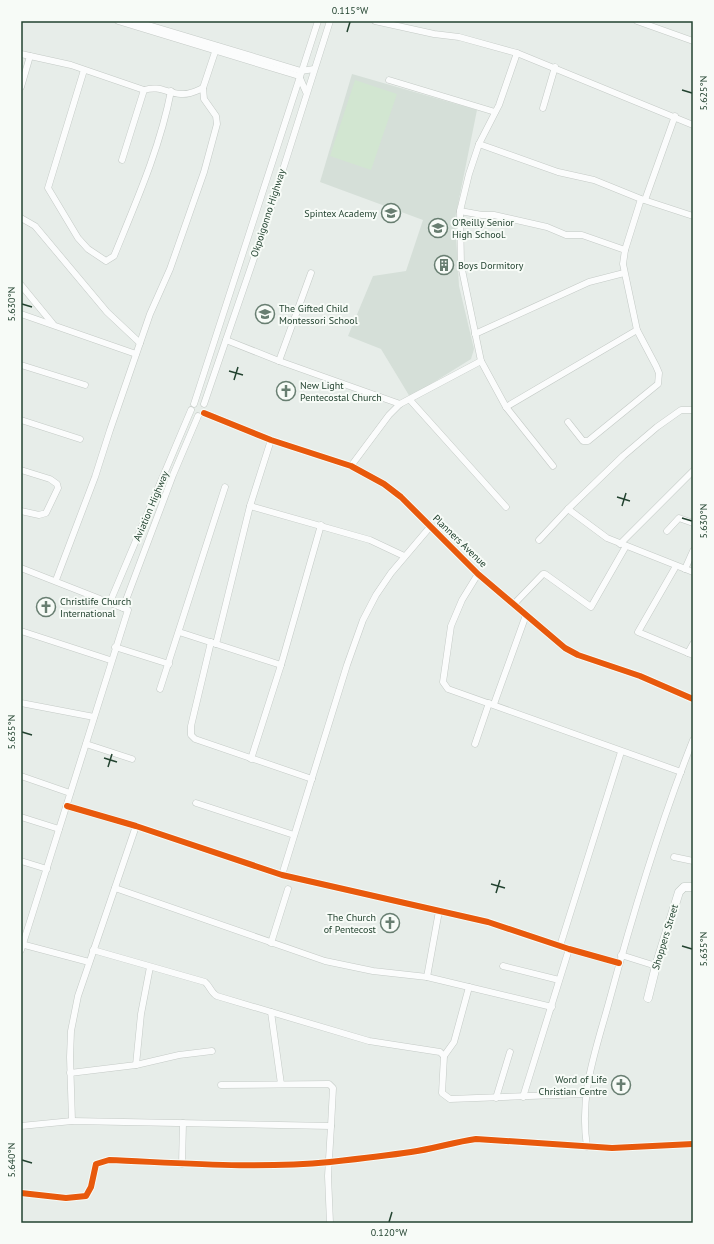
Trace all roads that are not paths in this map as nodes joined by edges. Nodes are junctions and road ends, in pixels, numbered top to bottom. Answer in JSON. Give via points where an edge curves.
{"nodes":[{"id":1,"x":118,"y":21,"type":"edge"},
{"id":2,"x":135,"y":21,"type":"edge"},
{"id":3,"x":318,"y":21,"type":"edge"},
{"id":4,"x":330,"y":21,"type":"edge"},
{"id":5,"x":375,"y":21,"type":"edge"},
{"id":6,"x":637,"y":21,"type":"edge"},
{"id":7,"x":693,"y":41,"type":"edge"},
{"id":8,"x":216,"y":48,"type":"junction"},
{"id":9,"x":517,"y":53,"type":"junction"},
{"id":10,"x":21,"y":54,"type":"edge"},
{"id":11,"x":30,"y":56,"type":"junction"},
{"id":12,"x":554,"y":67,"type":"junction"},
{"id":13,"x":314,"y":69,"type":"junction"},
{"id":14,"x":84,"y":70,"type":"junction"},
{"id":15,"x":300,"y":74,"type":"junction"},
{"id":16,"x":388,"y":80,"type":"dead end"},
{"id":17,"x":21,"y":87,"type":"edge"},
{"id":18,"x":203,"y":88,"type":"junction"},
{"id":19,"x":144,"y":90,"type":"junction"},
{"id":20,"x":171,"y":91,"type":"junction"},
{"id":21,"x":306,"y":92,"type":"junction"},
{"id":22,"x":543,"y":108,"type":"dead end"},
{"id":23,"x":495,"y":112,"type":"junction"},
{"id":24,"x":675,"y":116,"type":"junction"},
{"id":25,"x":693,"y":125,"type":"edge"},
{"id":26,"x":479,"y":144,"type":"junction"},
{"id":27,"x":122,"y":160,"type":"dead end"},
{"id":28,"x":643,"y":200,"type":"junction"},
{"id":29,"x":460,"y":211,"type":"junction"},
{"id":30,"x":693,"y":216,"type":"edge"},
{"id":31,"x":21,"y":218,"type":"edge"},
{"id":32,"x":625,"y":250,"type":"junction"},
{"id":33,"x":311,"y":273,"type":"dead end"},
{"id":34,"x":624,"y":273,"type":"junction"},
{"id":35,"x":21,"y":285,"type":"edge"},
{"id":36,"x":21,"y":314,"type":"edge"},
{"id":37,"x":54,"y":325,"type":"junction"},
{"id":38,"x":638,"y":330,"type":"junction"},
{"id":39,"x":475,"y":334,"type":"junction"},
{"id":40,"x":226,"y":340,"type":"junction"},
{"id":41,"x":140,"y":343,"type":"junction"},
{"id":42,"x":136,"y":354,"type":"junction"},
{"id":43,"x":279,"y":361,"type":"junction"},
{"id":44,"x":481,"y":361,"type":"junction"},
{"id":45,"x":21,"y":365,"type":"edge"},
{"id":46,"x":85,"y":384,"type":"dead end"},
{"id":47,"x":410,"y":400,"type":"junction"},
{"id":48,"x":204,"y":404,"type":"junction"},
{"id":49,"x":400,"y":404,"type":"junction"},
{"id":50,"x":192,"y":407,"type":"junction"},
{"id":51,"x":506,"y":407,"type":"junction"},
{"id":52,"x":693,"y":410,"type":"edge"},
{"id":53,"x":201,"y":415,"type":"junction"},
{"id":54,"x":21,"y":420,"type":"edge"},
{"id":55,"x":568,"y":422,"type":"dead end"},
{"id":56,"x":80,"y":439,"type":"dead end"},
{"id":57,"x":271,"y":440,"type":"junction"},
{"id":58,"x":351,"y":466,"type":"junction"},
{"id":59,"x":553,"y":466,"type":"dead end"},
{"id":60,"x":21,"y":470,"type":"edge"},
{"id":61,"x":693,"y":471,"type":"edge"},
{"id":62,"x":225,"y":487,"type":"dead end"},
{"id":63,"x":250,"y":506,"type":"junction"},
{"id":64,"x":506,"y":506,"type":"dead end"},
{"id":65,"x":568,"y":508,"type":"junction"},
{"id":66,"x":21,"y":511,"type":"edge"},
{"id":67,"x":693,"y":523,"type":"edge"},
{"id":68,"x":321,"y":525,"type":"junction"},
{"id":69,"x":430,"y":527,"type":"junction"},
{"id":70,"x":667,"y":531,"type":"dead end"},
{"id":71,"x":539,"y":540,"type":"dead end"},
{"id":72,"x":623,"y":545,"type":"junction"},
{"id":73,"x":693,"y":551,"type":"edge"},
{"id":74,"x":404,"y":556,"type":"junction"},
{"id":75,"x":676,"y":566,"type":"junction"},
{"id":76,"x":21,"y":568,"type":"edge"},
{"id":77,"x":685,"y":569,"type":"junction"},
{"id":78,"x":693,"y":572,"type":"edge"},
{"id":79,"x":478,"y":574,"type":"junction"},
{"id":80,"x":56,"y":580,"type":"junction"},
{"id":81,"x":110,"y":602,"type":"junction"},
{"id":82,"x":514,"y":604,"type":"junction"},
{"id":83,"x":125,"y":609,"type":"junction"},
{"id":84,"x":526,"y":615,"type":"junction"},
{"id":85,"x":21,"y":631,"type":"edge"},
{"id":86,"x":179,"y":632,"type":"junction"},
{"id":87,"x":213,"y":643,"type":"junction"},
{"id":88,"x":693,"y":644,"type":"edge"},
{"id":89,"x":115,"y":647,"type":"junction"},
{"id":90,"x":691,"y":654,"type":"edge"},
{"id":91,"x":110,"y":660,"type":"junction"},
{"id":92,"x":169,"y":664,"type":"junction"},
{"id":93,"x":281,"y":665,"type":"junction"},
{"id":94,"x":160,"y":689,"type":"dead end"},
{"id":95,"x":693,"y":699,"type":"edge"},
{"id":96,"x":21,"y":703,"type":"edge"},
{"id":97,"x":491,"y":704,"type":"junction"},
{"id":98,"x":94,"y":717,"type":"junction"},
{"id":99,"x":693,"y":740,"type":"edge"},
{"id":100,"x":86,"y":744,"type":"junction"},
{"id":101,"x":475,"y":744,"type":"dead end"},
{"id":102,"x":621,"y":752,"type":"junction"},
{"id":103,"x":132,"y":759,"type":"dead end"},
{"id":104,"x":251,"y":759,"type":"junction"},
{"id":105,"x":681,"y":772,"type":"junction"},
{"id":106,"x":21,"y":776,"type":"edge"},
{"id":107,"x":312,"y":779,"type":"junction"},
{"id":108,"x":70,"y":793,"type":"junction"},
{"id":109,"x":196,"y":803,"type":"dead end"},
{"id":110,"x":67,"y":806,"type":"junction"},
{"id":111,"x":21,"y":817,"type":"edge"},
{"id":112,"x":136,"y":826,"type":"junction"},
{"id":113,"x":59,"y":829,"type":"junction"},
{"id":114,"x":294,"y":835,"type":"junction"},
{"id":115,"x":674,"y":857,"type":"dead end"},
{"id":116,"x":21,"y":861,"type":"edge"},
{"id":117,"x":693,"y":861,"type":"edge"},
{"id":118,"x":47,"y":869,"type":"junction"},
{"id":119,"x":282,"y":875,"type":"junction"},
{"id":120,"x":693,"y":887,"type":"edge"},
{"id":121,"x":115,"y":888,"type":"junction"},
{"id":122,"x":288,"y":889,"type":"dead end"},
{"id":123,"x":439,"y":911,"type":"junction"},
{"id":124,"x":271,"y":943,"type":"junction"},
{"id":125,"x":22,"y":946,"type":"edge"},
{"id":126,"x":560,"y":946,"type":"junction"},
{"id":127,"x":568,"y":949,"type":"junction"},
{"id":128,"x":93,"y":950,"type":"junction"},
{"id":129,"x":621,"y":955,"type":"junction"},
{"id":130,"x":89,"y":962,"type":"junction"},
{"id":131,"x":619,"y":963,"type":"junction"},
{"id":132,"x":503,"y":966,"type":"dead end"},
{"id":133,"x":656,"y":966,"type":"junction"},
{"id":134,"x":150,"y":967,"type":"junction"},
{"id":135,"x":427,"y":977,"type":"junction"},
{"id":136,"x":559,"y":980,"type":"junction"},
{"id":137,"x":469,"y":987,"type":"junction"},
{"id":138,"x":648,"y":998,"type":"dead end"},
{"id":139,"x":552,"y":1008,"type":"junction"},
{"id":140,"x":272,"y":1012,"type":"junction"},
{"id":141,"x":212,"y":1051,"type":"dead end"},
{"id":142,"x":510,"y":1052,"type":"dead end"},
{"id":143,"x":444,"y":1056,"type":"junction"},
{"id":144,"x":136,"y":1065,"type":"junction"},
{"id":145,"x":70,"y":1074,"type":"junction"},
{"id":146,"x":281,"y":1084,"type":"junction"},
{"id":147,"x":221,"y":1085,"type":"dead end"},
{"id":148,"x":585,"y":1094,"type":"junction"},
{"id":149,"x":523,"y":1097,"type":"junction"},
{"id":150,"x":496,"y":1098,"type":"junction"},
{"id":151,"x":72,"y":1121,"type":"junction"},
{"id":152,"x":183,"y":1122,"type":"junction"},
{"id":153,"x":21,"y":1126,"type":"edge"},
{"id":154,"x":331,"y":1126,"type":"junction"},
{"id":155,"x":693,"y":1144,"type":"edge"},
{"id":156,"x":587,"y":1147,"type":"junction"},
{"id":157,"x":329,"y":1162,"type":"junction"},
{"id":158,"x":182,"y":1164,"type":"junction"},
{"id":159,"x":21,"y":1193,"type":"edge"},
{"id":160,"x":330,"y":1223,"type":"edge"}],
"edges":[{"from":1,"to":8,"type":"street"},
{"from":2,"to":8,"type":"street"},
{"from":3,"to":15,"type":"street","name":"Okpoigonno Highway"},
{"from":4,"to":13,"type":"street","name":"Okpoigonno Highway"},
{"from":5,"to":9,"type":"street","via":[[459,37]]},
{"from":6,"to":7,"type":"street"},
{"from":8,"to":15,"type":"street"},
{"from":8,"to":18,"type":"street"},
{"from":9,"to":12,"type":"street"},
{"from":9,"to":23,"type":"street"},
{"from":10,"to":11,"type":"street"},
{"from":11,"to":14,"type":"street","via":[[66,63]]},
{"from":11,"to":17,"type":"street"},
{"from":12,"to":22,"type":"street"},
{"from":12,"to":24,"type":"street"},
{"from":13,"to":15,"type":"street"},
{"from":13,"to":21,"type":"street","name":"Okpoigonno Highway"},
{"from":14,"to":19,"type":"street"},
{"from":14,"to":20,"type":"street","via":[[48,188],[78,238],[88,250],[106,261],[114,256],[154,154]]},
{"from":15,"to":21,"type":"street"},
{"from":15,"to":50,"type":"street","name":"Okpoigonno Highway"},
{"from":16,"to":23,"type":"street"},
{"from":18,"to":20,"type":"street","via":[[187,94]]},
{"from":18,"to":41,"type":"street","via":[[204,99],[216,116],[217,124],[182,236]]},
{"from":19,"to":20,"type":"street","via":[[152,88]]},
{"from":19,"to":27,"type":"street"},
{"from":21,"to":40,"type":"street","name":"Okpoigonno Highway","via":[[266,223]]},
{"from":23,"to":26,"type":"street"},
{"from":24,"to":25,"type":"street"},
{"from":24,"to":28,"type":"street"},
{"from":26,"to":28,"type":"street","via":[[558,172],[594,180]]},
{"from":26,"to":29,"type":"street"},
{"from":28,"to":30,"type":"street"},
{"from":28,"to":32,"type":"street"},
{"from":29,"to":32,"type":"street","via":[[494,215],[547,227],[566,235],[582,235]]},
{"from":29,"to":39,"type":"street","via":[[461,265]]},
{"from":31,"to":41,"type":"street","via":[[35,226],[107,312]]},
{"from":32,"to":34,"type":"street"},
{"from":33,"to":43,"type":"street"},
{"from":34,"to":38,"type":"street"},
{"from":34,"to":39,"type":"street","via":[[589,282]]},
{"from":35,"to":37,"type":"street"},
{"from":36,"to":37,"type":"street"},
{"from":37,"to":42,"type":"street"},
{"from":38,"to":51,"type":"street"},
{"from":38,"to":55,"type":"street","via":[[659,373],[658,384],[588,441],[583,441]]},
{"from":39,"to":44,"type":"street"},
{"from":40,"to":43,"type":"street"},
{"from":40,"to":48,"type":"street","name":"Okpoigonno Highway"},
{"from":41,"to":42,"type":"street"},
{"from":42,"to":80,"type":"street","via":[[95,477]]},
{"from":43,"to":49,"type":"street"},
{"from":44,"to":47,"type":"street"},
{"from":44,"to":51,"type":"street"},
{"from":45,"to":46,"type":"street"},
{"from":47,"to":49,"type":"street"},
{"from":47,"to":64,"type":"street"},
{"from":48,"to":50,"type":"street","via":[[198,402]]},
{"from":48,"to":53,"type":"street","via":[[206,409]]},
{"from":49,"to":58,"type":"street"},
{"from":50,"to":53,"type":"street","via":[[192,414]]},
{"from":50,"to":81,"type":"street","name":"Aviation Highway"},
{"from":51,"to":59,"type":"street"},
{"from":52,"to":65,"type":"street","via":[[681,410],[657,427]]},
{"from":53,"to":57,"type":"street","name":"Planners Avenue"},
{"from":53,"to":83,"type":"street","name":"Aviation Highway","via":[[173,475]]},
{"from":54,"to":56,"type":"street"},
{"from":57,"to":58,"type":"street","name":"Planners Avenue"},
{"from":57,"to":63,"type":"street"},
{"from":58,"to":69,"type":"street","name":"Planners Avenue","via":[[384,484],[401,497]]},
{"from":60,"to":66,"type":"street","via":[[50,479],[58,488],[46,513],[39,515]]},
{"from":61,"to":72,"type":"street"},
{"from":62,"to":86,"type":"street"},
{"from":63,"to":68,"type":"street"},
{"from":63,"to":87,"type":"street"},
{"from":65,"to":71,"type":"street"},
{"from":65,"to":72,"type":"street","via":[[601,535]]},
{"from":67,"to":70,"type":"street","via":[[679,518]]},
{"from":68,"to":74,"type":"street","via":[[370,540]]},
{"from":68,"to":93,"type":"street"},
{"from":69,"to":74,"type":"street"},
{"from":69,"to":79,"type":"street","name":"Planners Avenue"},
{"from":72,"to":75,"type":"street"},
{"from":72,"to":82,"type":"street","via":[[591,607],[545,574]]},
{"from":73,"to":77,"type":"street"},
{"from":74,"to":107,"type":"street","via":[[376,595],[364,620],[347,665]]},
{"from":75,"to":77,"type":"street"},
{"from":75,"to":90,"type":"street","via":[[638,632]]},
{"from":76,"to":80,"type":"street"},
{"from":77,"to":78,"type":"street"},
{"from":79,"to":82,"type":"street","name":"Planners Avenue"},
{"from":79,"to":97,"type":"street","via":[[462,600],[451,626],[443,682],[448,689]]},
{"from":80,"to":81,"type":"street"},
{"from":81,"to":83,"type":"street"},
{"from":82,"to":84,"type":"street","name":"Planners Avenue"},
{"from":83,"to":89,"type":"street","name":"Aviation Highway"},
{"from":84,"to":95,"type":"street","name":"Planners Avenue","via":[[565,648],[578,655],[640,676]]},
{"from":84,"to":97,"type":"street"},
{"from":85,"to":91,"type":"street"},
{"from":86,"to":87,"type":"street"},
{"from":86,"to":92,"type":"street"},
{"from":87,"to":93,"type":"street"},
{"from":87,"to":104,"type":"street","via":[[191,726],[191,735],[195,739]]},
{"from":88,"to":90,"type":"street"},
{"from":89,"to":91,"type":"street","name":"Aviation Highway"},
{"from":89,"to":92,"type":"street"},
{"from":91,"to":98,"type":"street","name":"Aviation Highway"},
{"from":92,"to":94,"type":"street"},
{"from":93,"to":104,"type":"street"},
{"from":96,"to":98,"type":"street"},
{"from":97,"to":101,"type":"street"},
{"from":97,"to":102,"type":"street"},
{"from":98,"to":100,"type":"street","name":"Aviation Highway"},
{"from":99,"to":105,"type":"street"},
{"from":100,"to":103,"type":"street"},
{"from":100,"to":108,"type":"street","name":"Aviation Highway"},
{"from":102,"to":105,"type":"street"},
{"from":102,"to":126,"type":"street"},
{"from":104,"to":107,"type":"street"},
{"from":105,"to":129,"type":"street","via":[[643,880]]},
{"from":106,"to":108,"type":"street"},
{"from":107,"to":114,"type":"street"},
{"from":108,"to":110,"type":"street","name":"Aviation Highway"},
{"from":109,"to":114,"type":"street"},
{"from":110,"to":112,"type":"street"},
{"from":110,"to":113,"type":"street","name":"Aviation Highway"},
{"from":111,"to":113,"type":"street"},
{"from":112,"to":119,"type":"street"},
{"from":112,"to":121,"type":"street"},
{"from":113,"to":118,"type":"street","name":"Aviation Highway"},
{"from":114,"to":119,"type":"street"},
{"from":115,"to":117,"type":"street"},
{"from":116,"to":118,"type":"street"},
{"from":118,"to":125,"type":"street","name":"Aviation Highway"},
{"from":119,"to":123,"type":"street"},
{"from":120,"to":133,"type":"street","name":"Shoppers Street","via":[[684,887],[679,892]]},
{"from":121,"to":124,"type":"street"},
{"from":121,"to":128,"type":"street"},
{"from":122,"to":124,"type":"street"},
{"from":123,"to":126,"type":"street","via":[[488,922]]},
{"from":123,"to":135,"type":"street"},
{"from":124,"to":135,"type":"street","via":[[325,961],[373,971]]},
{"from":125,"to":130,"type":"street"},
{"from":126,"to":127,"type":"street"},
{"from":127,"to":131,"type":"street"},
{"from":127,"to":136,"type":"street"},
{"from":128,"to":130,"type":"street"},
{"from":128,"to":134,"type":"street"},
{"from":129,"to":131,"type":"street"},
{"from":129,"to":133,"type":"street"},
{"from":130,"to":145,"type":"street","via":[[78,996],[71,1031]]},
{"from":131,"to":148,"type":"street"},
{"from":132,"to":136,"type":"street"},
{"from":133,"to":138,"type":"street","name":"Shoppers Street"},
{"from":134,"to":140,"type":"street","via":[[205,982],[217,996]]},
{"from":134,"to":144,"type":"street","via":[[141,1014]]},
{"from":135,"to":137,"type":"street"},
{"from":136,"to":139,"type":"street"},
{"from":137,"to":139,"type":"street"},
{"from":137,"to":143,"type":"street","via":[[454,1042]]},
{"from":139,"to":149,"type":"street"},
{"from":140,"to":143,"type":"street","via":[[369,1041],[440,1052]]},
{"from":140,"to":146,"type":"street"},
{"from":141,"to":144,"type":"street","via":[[179,1055]]},
{"from":142,"to":150,"type":"street"},
{"from":143,"to":150,"type":"street","via":[[442,1093],[446,1098]]},
{"from":144,"to":145,"type":"street"},
{"from":145,"to":151,"type":"street"},
{"from":146,"to":147,"type":"street"},
{"from":146,"to":154,"type":"street","via":[[331,1086]]},
{"from":148,"to":149,"type":"street"},
{"from":148,"to":156,"type":"street","via":[[584,1125]]},
{"from":149,"to":150,"type":"street"},
{"from":151,"to":152,"type":"street"},
{"from":151,"to":153,"type":"street"},
{"from":152,"to":154,"type":"street"},
{"from":152,"to":158,"type":"street"},
{"from":154,"to":157,"type":"street"},
{"from":155,"to":156,"type":"street"},
{"from":156,"to":157,"type":"street","via":[[476,1139],[412,1152]]},
{"from":157,"to":158,"type":"street","via":[[256,1166]]},
{"from":157,"to":160,"type":"street"},
{"from":158,"to":159,"type":"street","via":[[109,1160],[97,1162],[86,1196],[66,1198]]}]}
